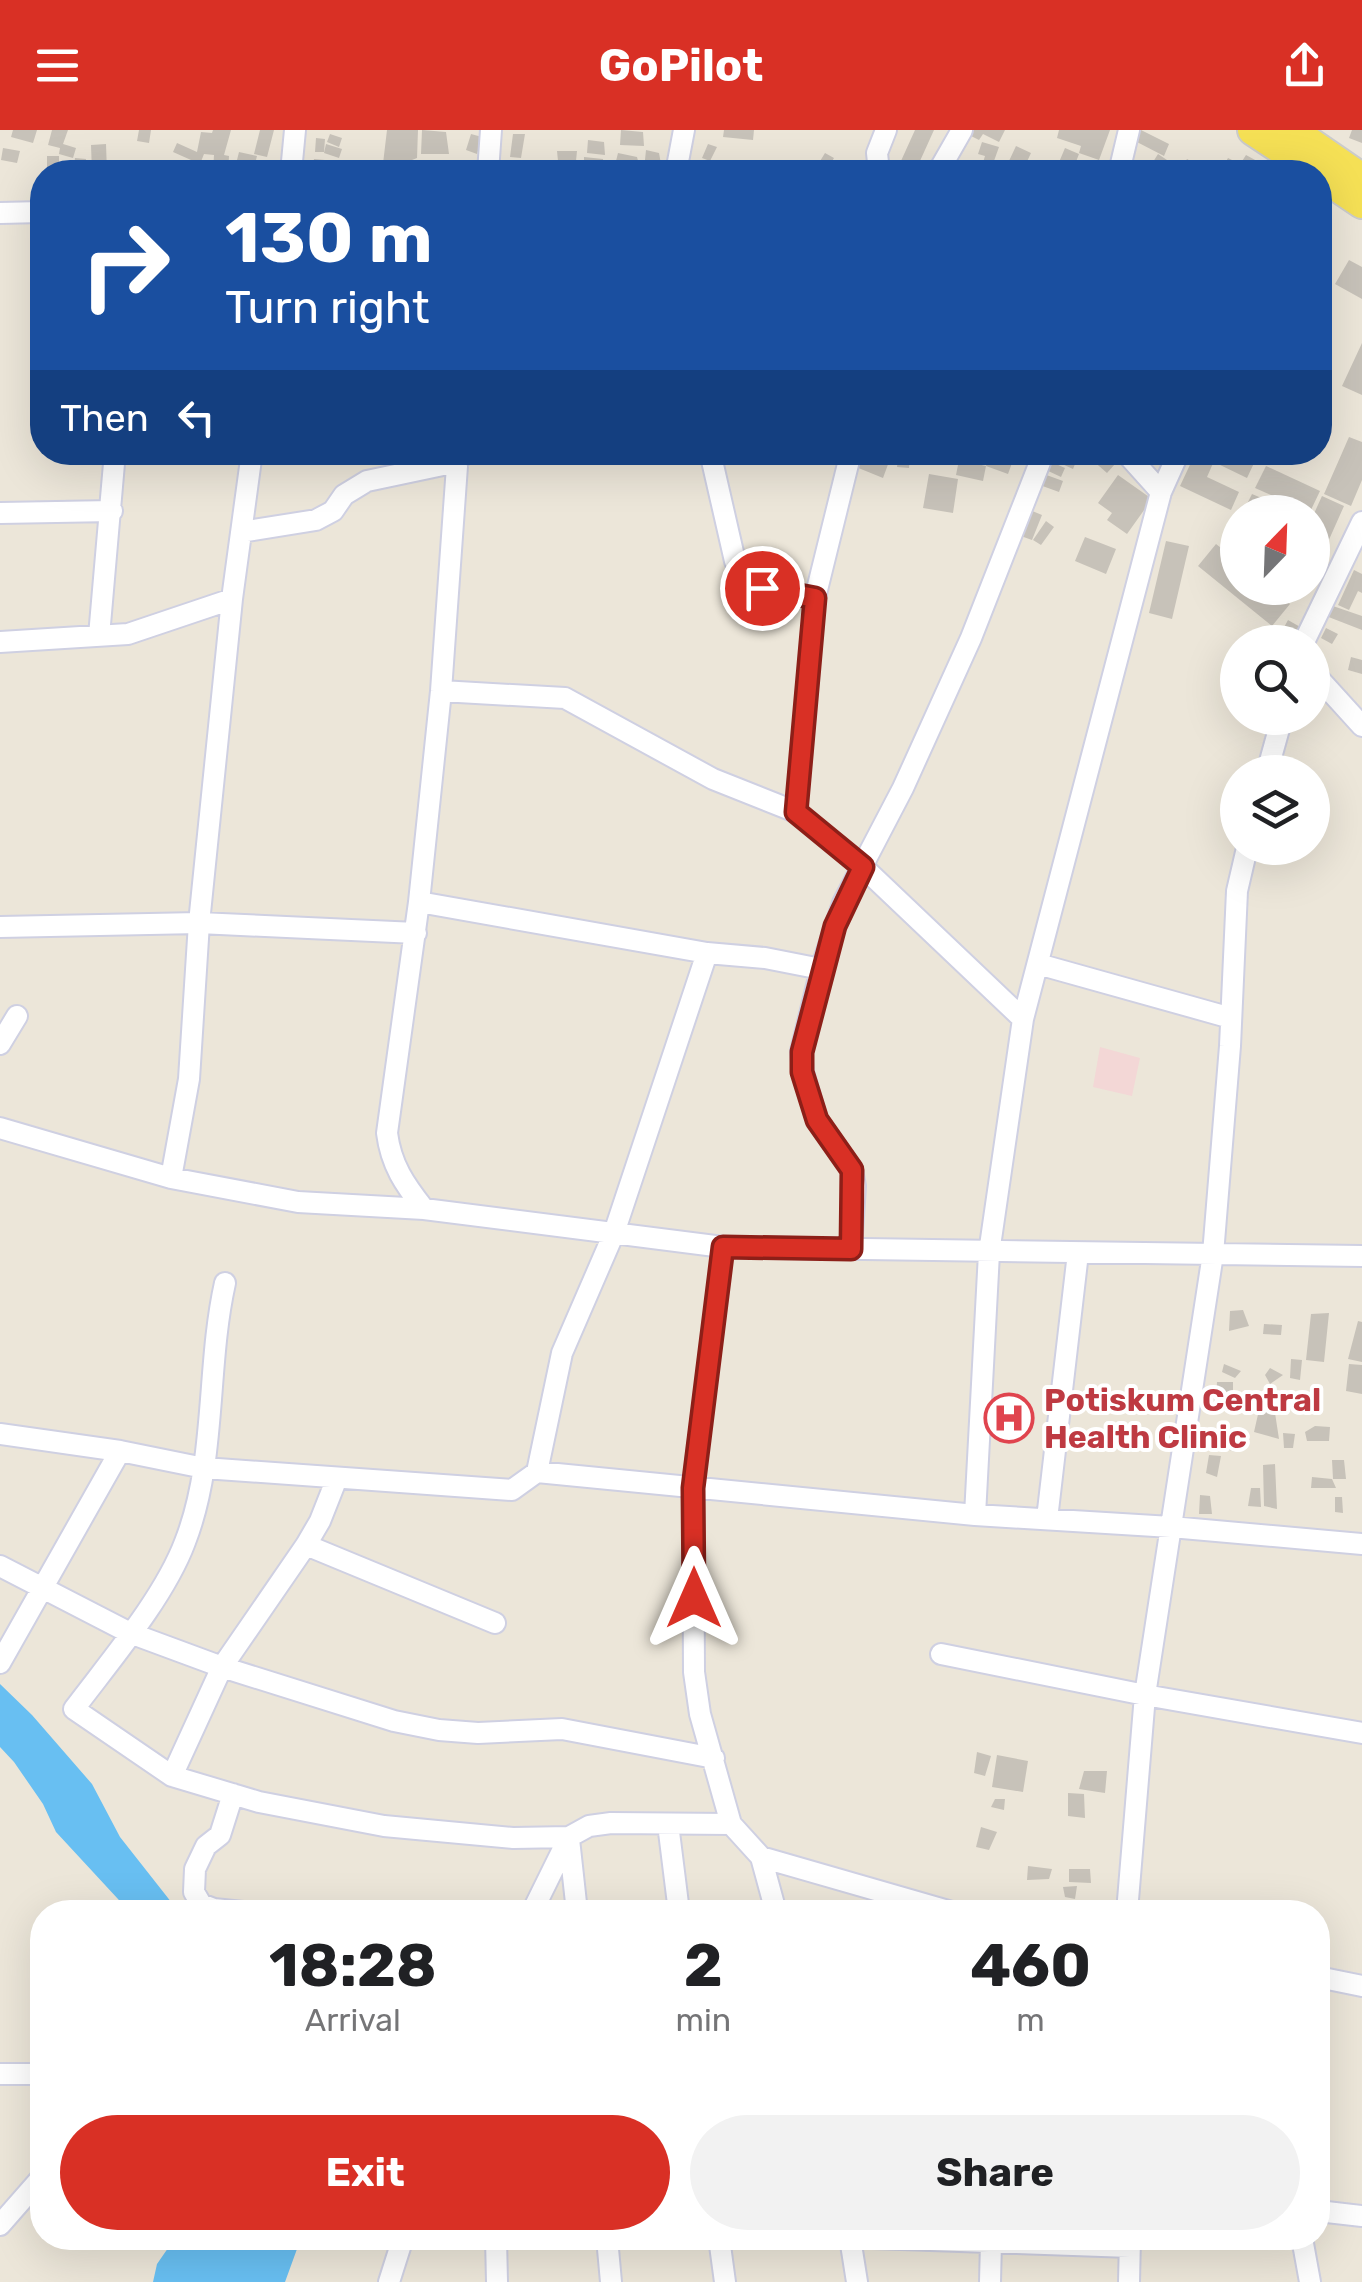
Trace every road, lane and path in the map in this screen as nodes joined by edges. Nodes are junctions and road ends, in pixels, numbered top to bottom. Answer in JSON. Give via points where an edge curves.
{"nodes":[{"id":1,"x":295,"y":130,"type":"edge"},
{"id":2,"x":491,"y":130,"type":"edge"},
{"id":3,"x":684,"y":130,"type":"edge"},
{"id":4,"x":886,"y":130,"type":"edge"},
{"id":5,"x":962,"y":130,"type":"edge"},
{"id":6,"x":1130,"y":130,"type":"edge"},
{"id":7,"x":1253,"y":130,"type":"edge"},
{"id":8,"x":1290,"y":130,"type":"edge"},
{"id":9,"x":292,"y":160,"type":"edge"},
{"id":10,"x":489,"y":160,"type":"edge"},
{"id":11,"x":678,"y":160,"type":"edge"},
{"id":12,"x":878,"y":160,"type":"edge"},
{"id":13,"x":945,"y":160,"type":"edge"},
{"id":14,"x":1123,"y":160,"type":"edge"},
{"id":15,"x":1297,"y":160,"type":"edge"},
{"id":16,"x":1362,"y":179,"type":"edge"},
{"id":17,"x":1332,"y":183,"type":"edge"},
{"id":18,"x":1362,"y":202,"type":"edge"},
{"id":19,"x":30,"y":212,"type":"edge"},
{"id":20,"x":0,"y":213,"type":"edge"},
{"id":21,"x":115,"y":465,"type":"edge"},
{"id":22,"x":250,"y":465,"type":"edge"},
{"id":23,"x":426,"y":465,"type":"edge"},
{"id":24,"x":459,"y":465,"type":"edge"},
{"id":25,"x":713,"y":465,"type":"edge"},
{"id":26,"x":848,"y":465,"type":"edge"},
{"id":27,"x":1039,"y":465,"type":"edge"},
{"id":28,"x":1137,"y":465,"type":"edge"},
{"id":29,"x":1174,"y":465,"type":"edge"},
{"id":30,"x":1161,"y":492,"type":"junction"},
{"id":31,"x":112,"y":511,"type":"junction"},
{"id":32,"x":0,"y":512,"type":"edge"},
{"id":33,"x":1362,"y":522,"type":"edge"},
{"id":34,"x":241,"y":532,"type":"junction"},
{"id":35,"x":1356,"y":548,"type":"edge"},
{"id":36,"x":232,"y":598,"type":"junction"},
{"id":37,"x":815,"y":598,"type":"junction"},
{"id":38,"x":1313,"y":625,"type":"edge"},
{"id":39,"x":100,"y":636,"type":"junction"},
{"id":40,"x":0,"y":642,"type":"edge"},
{"id":41,"x":441,"y":691,"type":"junction"},
{"id":42,"x":1330,"y":691,"type":"edge"},
{"id":43,"x":1362,"y":726,"type":"edge"},
{"id":44,"x":796,"y":812,"type":"junction"},
{"id":45,"x":1244,"y":865,"type":"edge"},
{"id":46,"x":863,"y":867,"type":"junction"},
{"id":47,"x":419,"y":902,"type":"junction"},
{"id":48,"x":200,"y":923,"type":"junction"},
{"id":49,"x":0,"y":927,"type":"edge"},
{"id":50,"x":416,"y":933,"type":"junction"},
{"id":51,"x":706,"y":953,"type":"junction"},
{"id":52,"x":1038,"y":964,"type":"junction"},
{"id":53,"x":821,"y":969,"type":"junction"},
{"id":54,"x":17,"y":1016,"type":"dead end"},
{"id":55,"x":1231,"y":1018,"type":"junction"},
{"id":56,"x":1023,"y":1019,"type":"junction"},
{"id":57,"x":0,"y":1044,"type":"edge"},
{"id":58,"x":0,"y":1128,"type":"edge"},
{"id":59,"x":171,"y":1178,"type":"junction"},
{"id":60,"x":424,"y":1209,"type":"junction"},
{"id":61,"x":614,"y":1233,"type":"junction"},
{"id":62,"x":723,"y":1247,"type":"junction"},
{"id":63,"x":851,"y":1249,"type":"junction"},
{"id":64,"x":989,"y":1252,"type":"junction"},
{"id":65,"x":1078,"y":1253,"type":"junction"},
{"id":66,"x":1213,"y":1254,"type":"junction"},
{"id":67,"x":1362,"y":1256,"type":"edge"},
{"id":68,"x":225,"y":1283,"type":"dead end"},
{"id":69,"x":0,"y":1434,"type":"edge"},
{"id":70,"x":120,"y":1451,"type":"junction"},
{"id":71,"x":204,"y":1468,"type":"junction"},
{"id":72,"x":537,"y":1472,"type":"junction"},
{"id":73,"x":337,"y":1478,"type":"junction"},
{"id":74,"x":693,"y":1488,"type":"junction"},
{"id":75,"x":975,"y":1515,"type":"junction"},
{"id":76,"x":1048,"y":1520,"type":"junction"},
{"id":77,"x":1171,"y":1527,"type":"junction"},
{"id":78,"x":1362,"y":1544,"type":"edge"},
{"id":79,"x":306,"y":1545,"type":"junction"},
{"id":80,"x":0,"y":1566,"type":"edge"},
{"id":81,"x":42,"y":1588,"type":"junction"},
{"id":82,"x":496,"y":1623,"type":"dead end"},
{"id":83,"x":130,"y":1632,"type":"junction"},
{"id":84,"x":942,"y":1654,"type":"dead end"},
{"id":85,"x":0,"y":1663,"type":"edge"},
{"id":86,"x":222,"y":1667,"type":"junction"},
{"id":87,"x":1145,"y":1694,"type":"junction"},
{"id":88,"x":1362,"y":1733,"type":"edge"},
{"id":89,"x":714,"y":1758,"type":"junction"},
{"id":90,"x":172,"y":1776,"type":"junction"},
{"id":91,"x":233,"y":1794,"type":"junction"},
{"id":92,"x":668,"y":1824,"type":"junction"},
{"id":93,"x":731,"y":1824,"type":"junction"},
{"id":94,"x":569,"y":1837,"type":"junction"},
{"id":95,"x":761,"y":1856,"type":"junction"},
{"id":96,"x":199,"y":1900,"type":"edge"},
{"id":97,"x":538,"y":1900,"type":"edge"},
{"id":98,"x":576,"y":1900,"type":"edge"},
{"id":99,"x":678,"y":1900,"type":"edge"},
{"id":100,"x":773,"y":1900,"type":"edge"},
{"id":101,"x":911,"y":1900,"type":"edge"},
{"id":102,"x":1128,"y":1900,"type":"edge"},
{"id":103,"x":1330,"y":1979,"type":"edge"},
{"id":104,"x":1362,"y":1986,"type":"edge"},
{"id":105,"x":0,"y":2074,"type":"edge"},
{"id":106,"x":30,"y":2074,"type":"edge"},
{"id":107,"x":30,"y":2191,"type":"edge"},
{"id":108,"x":1330,"y":2212,"type":"edge"},
{"id":109,"x":1362,"y":2216,"type":"edge"},
{"id":110,"x":0,"y":2225,"type":"edge"},
{"id":111,"x":399,"y":2250,"type":"edge"},
{"id":112,"x":496,"y":2250,"type":"edge"},
{"id":113,"x":608,"y":2250,"type":"edge"},
{"id":114,"x":721,"y":2250,"type":"edge"},
{"id":115,"x":852,"y":2250,"type":"edge"},
{"id":116,"x":990,"y":2250,"type":"edge"},
{"id":117,"x":1130,"y":2250,"type":"edge"},
{"id":118,"x":1304,"y":2250,"type":"edge"},
{"id":119,"x":390,"y":2282,"type":"edge"},
{"id":120,"x":496,"y":2282,"type":"edge"},
{"id":121,"x":611,"y":2282,"type":"edge"},
{"id":122,"x":725,"y":2282,"type":"edge"},
{"id":123,"x":857,"y":2282,"type":"edge"},
{"id":124,"x":990,"y":2282,"type":"edge"},
{"id":125,"x":1129,"y":2282,"type":"edge"},
{"id":126,"x":1310,"y":2282,"type":"edge"}],
"edges":[{"from":1,"to":9,"type":"street"},
{"from":2,"to":10,"type":"street"},
{"from":3,"to":11,"type":"street"},
{"from":4,"to":12,"type":"street"},
{"from":5,"to":13,"type":"street"},
{"from":6,"to":14,"type":"street"},
{"from":7,"to":15,"type":"main road"},
{"from":8,"to":16,"type":"main road"},
{"from":17,"to":18,"type":"main road"},
{"from":19,"to":20,"type":"street"},
{"from":21,"to":31,"type":"street"},
{"from":22,"to":34,"type":"street"},
{"from":23,"to":34,"type":"street","via":[[366,481],[316,520]]},
{"from":24,"to":41,"type":"street"},
{"from":25,"to":37,"type":"street","via":[[746,586]]},
{"from":26,"to":37,"type":"street"},
{"from":27,"to":46,"type":"street","via":[[971,638]]},
{"from":28,"to":30,"type":"street"},
{"from":29,"to":30,"type":"street"},
{"from":30,"to":52,"type":"street"},
{"from":31,"to":32,"type":"street"},
{"from":31,"to":39,"type":"street"},
{"from":33,"to":35,"type":"street"},
{"from":34,"to":36,"type":"street"},
{"from":35,"to":38,"type":"street"},
{"from":36,"to":39,"type":"street","via":[[144,630]]},
{"from":36,"to":48,"type":"street"},
{"from":37,"to":44,"type":"street"},
{"from":39,"to":40,"type":"street"},
{"from":41,"to":44,"type":"street","via":[[565,698],[713,779]]},
{"from":41,"to":47,"type":"street"},
{"from":42,"to":43,"type":"street"},
{"from":44,"to":46,"type":"street"},
{"from":45,"to":55,"type":"street"},
{"from":46,"to":53,"type":"street"},
{"from":46,"to":56,"type":"street"},
{"from":47,"to":50,"type":"street"},
{"from":47,"to":51,"type":"street"},
{"from":48,"to":49,"type":"street"},
{"from":48,"to":50,"type":"street"},
{"from":48,"to":59,"type":"street","via":[[189,1078]]},
{"from":50,"to":60,"type":"street","via":[[387,1133],[400,1177]]},
{"from":51,"to":53,"type":"street"},
{"from":51,"to":61,"type":"street"},
{"from":52,"to":55,"type":"street"},
{"from":52,"to":56,"type":"street"},
{"from":53,"to":63,"type":"street","via":[[802,1072],[817,1120],[852,1170]]},
{"from":54,"to":57,"type":"street"},
{"from":55,"to":66,"type":"street"},
{"from":56,"to":64,"type":"street"},
{"from":58,"to":59,"type":"street"},
{"from":59,"to":60,"type":"street","via":[[298,1202]]},
{"from":60,"to":61,"type":"street"},
{"from":61,"to":62,"type":"street"},
{"from":61,"to":72,"type":"street","via":[[562,1353]]},
{"from":62,"to":63,"type":"street"},
{"from":62,"to":74,"type":"street"},
{"from":63,"to":64,"type":"street"},
{"from":64,"to":65,"type":"street"},
{"from":64,"to":75,"type":"street"},
{"from":65,"to":66,"type":"street"},
{"from":65,"to":76,"type":"street"},
{"from":66,"to":67,"type":"street"},
{"from":66,"to":77,"type":"street"},
{"from":68,"to":71,"type":"street"},
{"from":69,"to":70,"type":"street"},
{"from":70,"to":71,"type":"street"},
{"from":70,"to":81,"type":"street"},
{"from":71,"to":73,"type":"street"},
{"from":71,"to":83,"type":"street","via":[[185,1543]]},
{"from":72,"to":73,"type":"street","via":[[512,1490]]},
{"from":72,"to":74,"type":"street"},
{"from":73,"to":79,"type":"street"},
{"from":74,"to":75,"type":"street"},
{"from":74,"to":89,"type":"street","via":[[694,1672]]},
{"from":75,"to":76,"type":"street"},
{"from":76,"to":77,"type":"street"},
{"from":77,"to":78,"type":"street"},
{"from":77,"to":87,"type":"street"},
{"from":79,"to":82,"type":"street"},
{"from":79,"to":86,"type":"street"},
{"from":80,"to":81,"type":"street"},
{"from":81,"to":83,"type":"street"},
{"from":81,"to":85,"type":"street"},
{"from":83,"to":86,"type":"street"},
{"from":83,"to":90,"type":"street","via":[[74,1710]]},
{"from":84,"to":87,"type":"street"},
{"from":86,"to":89,"type":"street","via":[[439,1730],[562,1729]]},
{"from":86,"to":90,"type":"street"},
{"from":87,"to":88,"type":"street"},
{"from":87,"to":102,"type":"street"},
{"from":89,"to":93,"type":"street"},
{"from":90,"to":91,"type":"street"},
{"from":91,"to":94,"type":"street","via":[[384,1826]]},
{"from":91,"to":96,"type":"street","via":[[220,1835],[195,1869]]},
{"from":92,"to":93,"type":"street"},
{"from":92,"to":94,"type":"street","via":[[589,1826]]},
{"from":92,"to":99,"type":"street"},
{"from":93,"to":95,"type":"street"},
{"from":94,"to":97,"type":"street"},
{"from":94,"to":98,"type":"street"},
{"from":95,"to":100,"type":"street"},
{"from":95,"to":101,"type":"street"},
{"from":103,"to":104,"type":"street"},
{"from":105,"to":106,"type":"street"},
{"from":107,"to":110,"type":"street"},
{"from":108,"to":109,"type":"street"},
{"from":111,"to":119,"type":"street"},
{"from":112,"to":120,"type":"street"},
{"from":113,"to":121,"type":"street"},
{"from":114,"to":122,"type":"street"},
{"from":115,"to":123,"type":"street"},
{"from":116,"to":124,"type":"street"},
{"from":117,"to":125,"type":"street"},
{"from":118,"to":126,"type":"street"}]}
